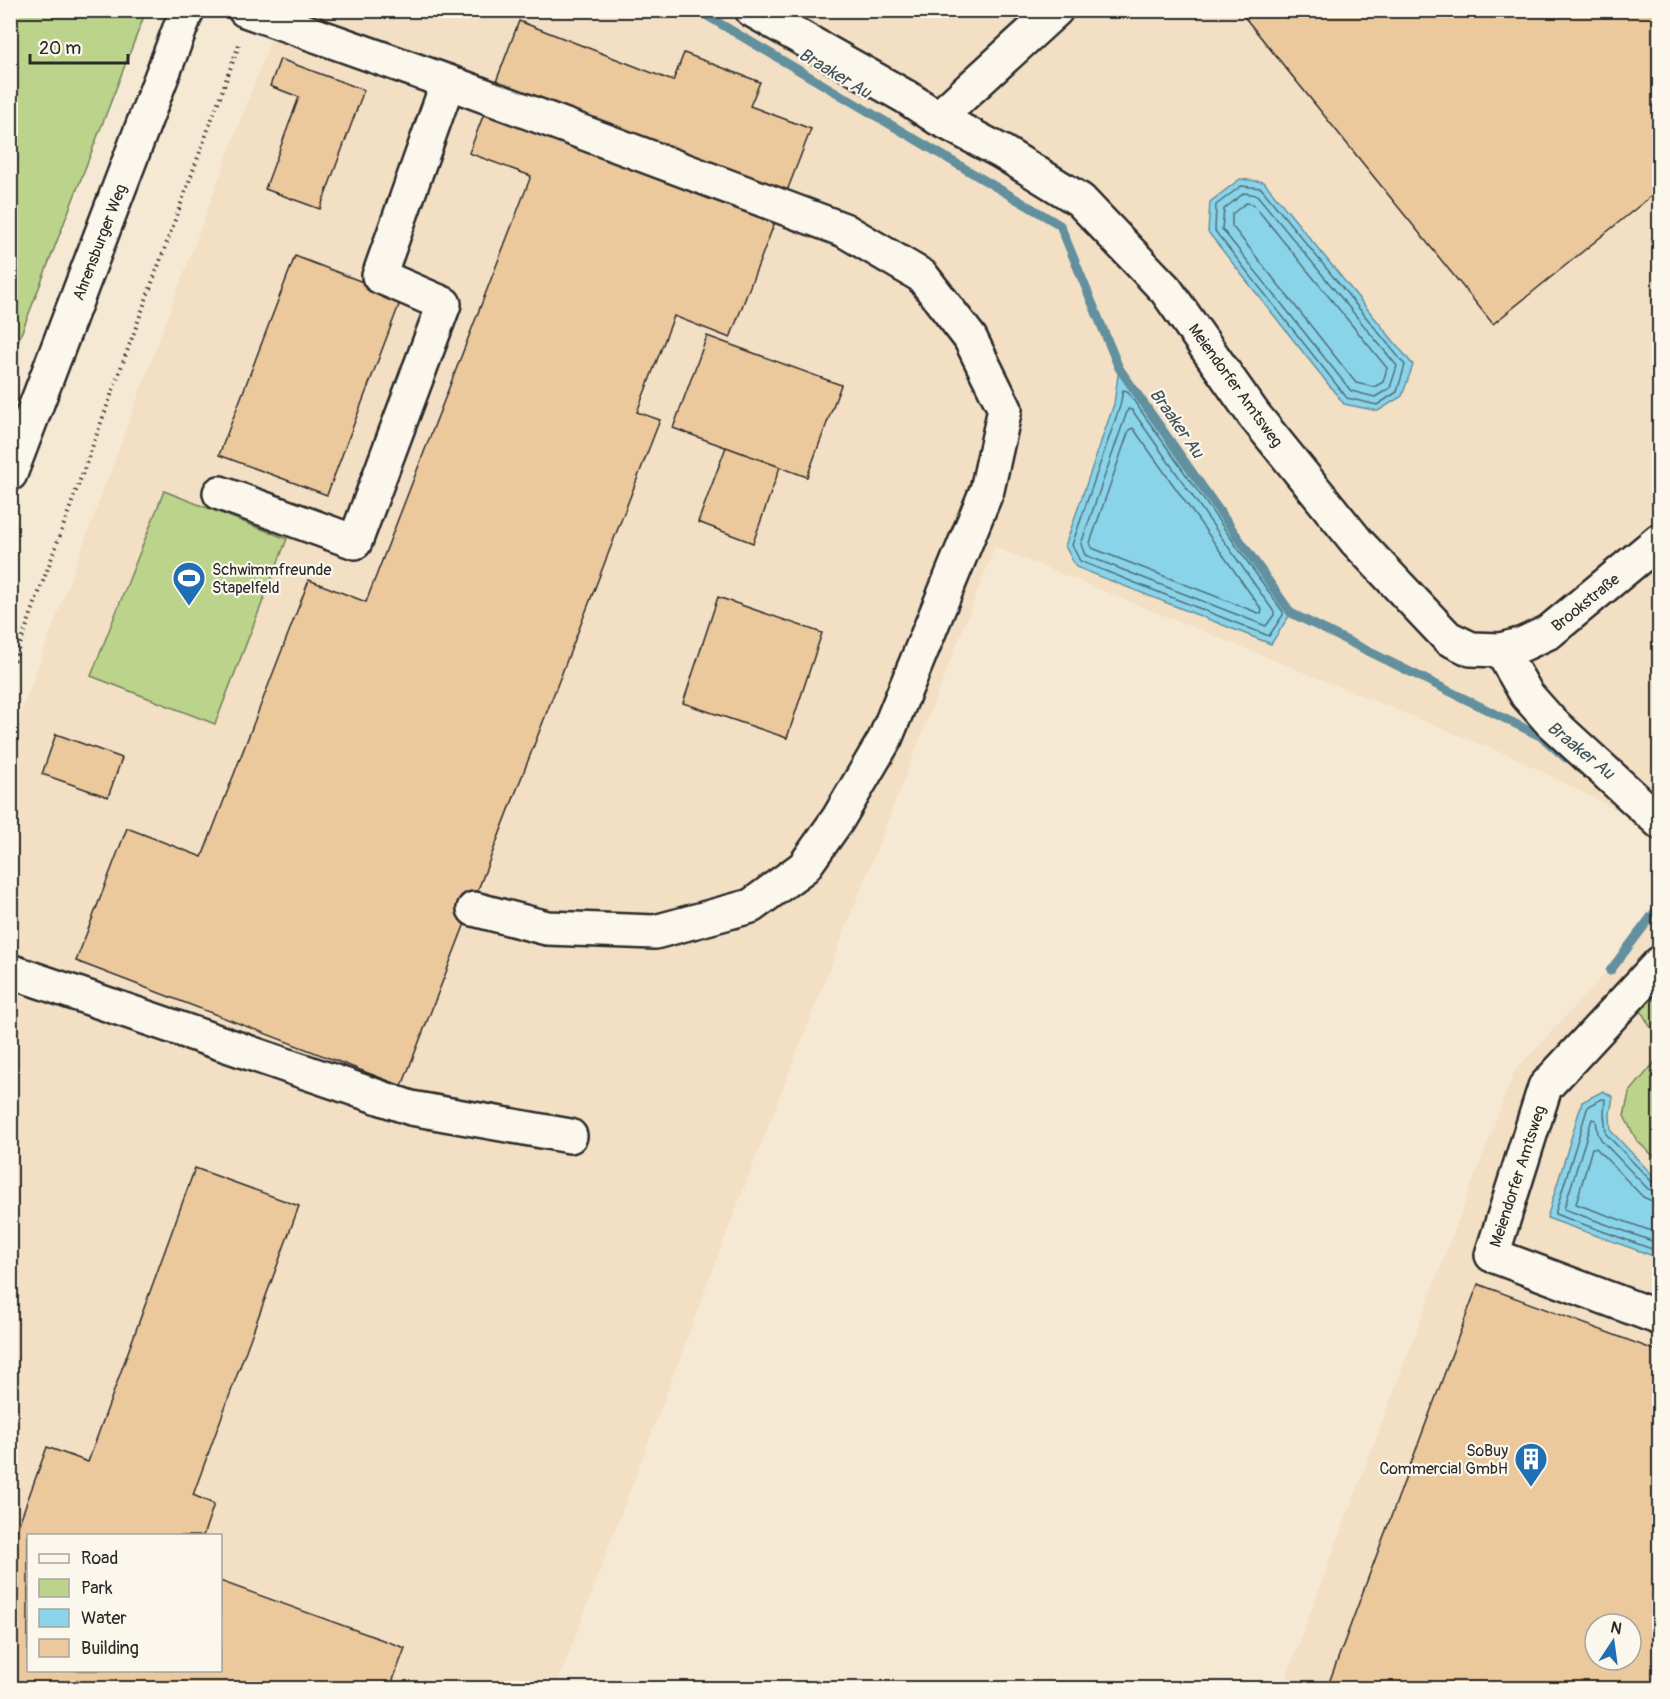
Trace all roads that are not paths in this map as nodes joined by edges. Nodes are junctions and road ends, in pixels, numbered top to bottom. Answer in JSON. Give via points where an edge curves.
{"nodes":[{"id":1,"x":187,"y":10,"type":"edge"},
{"id":2,"x":752,"y":10,"type":"edge"},
{"id":3,"x":1056,"y":10,"type":"edge"},
{"id":4,"x":248,"y":12,"type":"edge"},
{"id":5,"x":448,"y":82,"type":"junction"},
{"id":6,"x":938,"y":118,"type":"junction"},
{"id":7,"x":10,"y":474,"type":"edge"},
{"id":8,"x":220,"y":493,"type":"dead end"},
{"id":9,"x":1659,"y":540,"type":"edge"},
{"id":10,"x":1501,"y":650,"type":"junction"},
{"id":11,"x":1659,"y":822,"type":"edge"},
{"id":12,"x":474,"y":909,"type":"dead end"},
{"id":13,"x":1659,"y":963,"type":"edge"},
{"id":14,"x":10,"y":971,"type":"edge"},
{"id":15,"x":570,"y":1136,"type":"dead end"},
{"id":16,"x":1659,"y":1318,"type":"edge"}],
"edges":[{"from":1,"to":7,"type":"street","name":"Ahrensburger Weg"},
{"from":2,"to":6,"type":"street","name":"Meiendorfer Amtsweg"},
{"from":3,"to":6,"type":"street"},
{"from":4,"to":5,"type":"street"},
{"from":5,"to":8,"type":"street","via":[[379,276],[444,304],[355,542]]},
{"from":5,"to":12,"type":"street","via":[[844,230],[922,276],[970,338],[1005,409],[987,490],[885,739],[838,819],[804,867],[751,906],[654,932],[547,928]]},
{"from":6,"to":10,"type":"street","name":"Meiendorfer Amtsweg","via":[[1080,200],[1166,290],[1254,414],[1357,542],[1448,638],[1471,649]]},
{"from":9,"to":10,"type":"street","name":"Brookstraße","via":[[1549,632]]},
{"from":10,"to":11,"type":"street","via":[[1527,695],[1551,722]]},
{"from":13,"to":16,"type":"street","name":"Meiendorfer Amtsweg","via":[[1545,1087],[1492,1255]]},
{"from":14,"to":15,"type":"street","via":[[411,1108]]}]}
